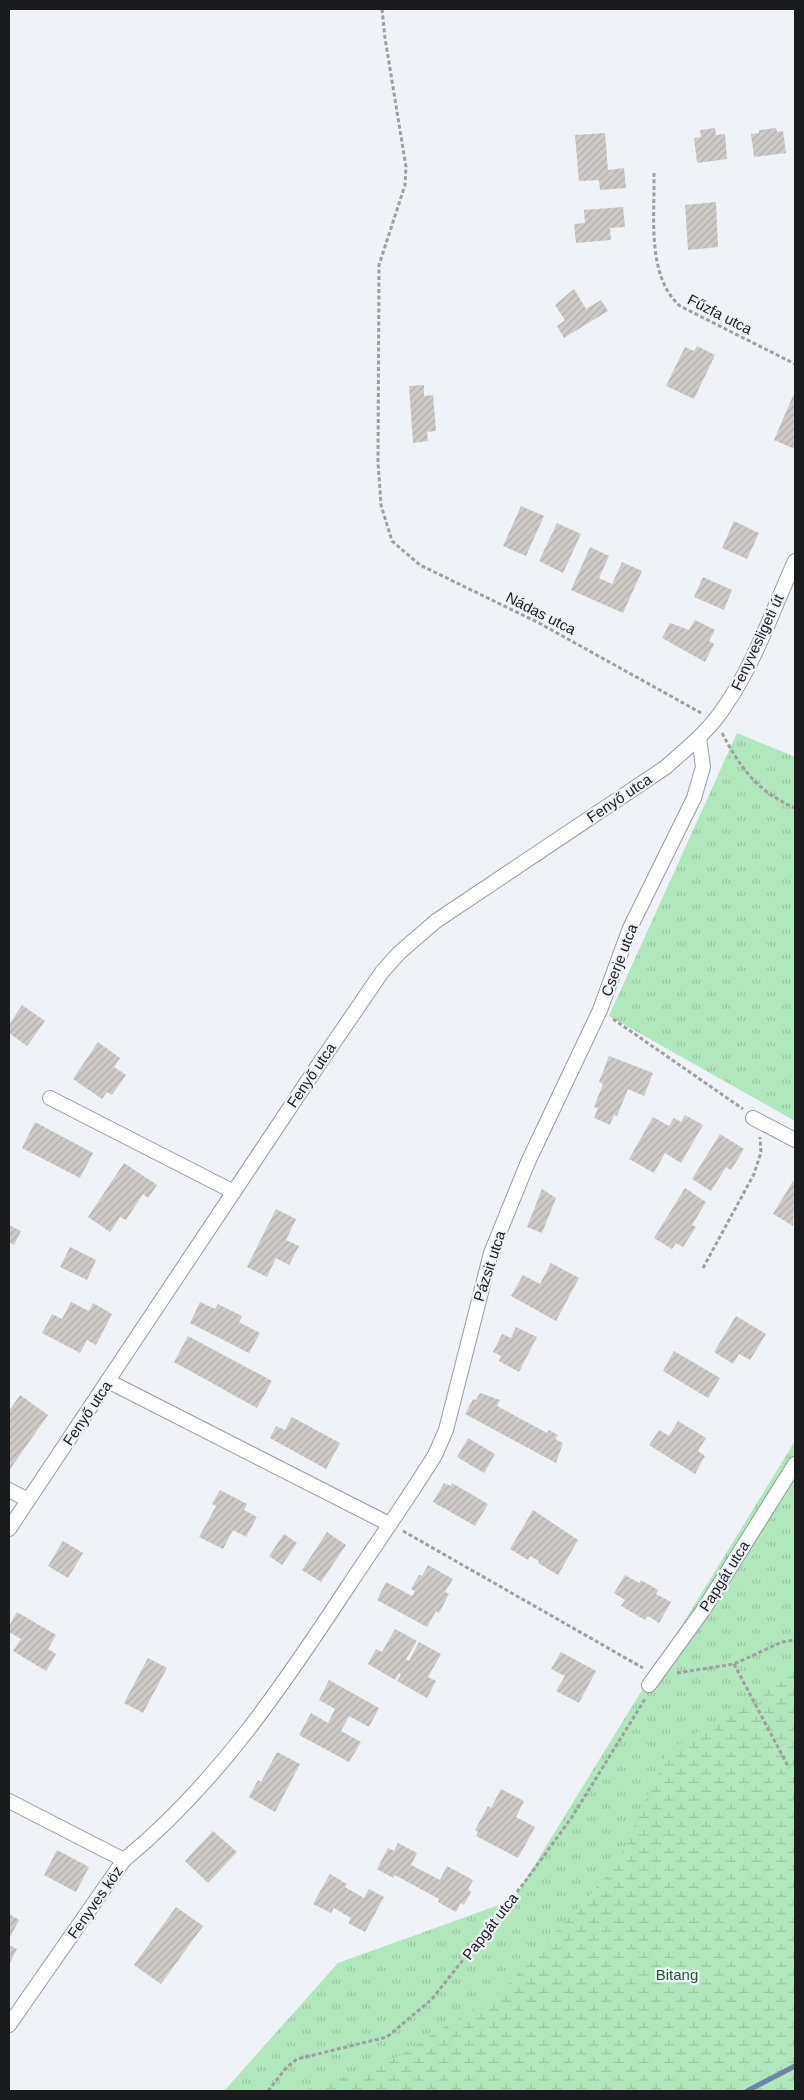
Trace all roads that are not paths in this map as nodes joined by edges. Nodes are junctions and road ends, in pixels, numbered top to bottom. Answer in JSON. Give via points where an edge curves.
{"nodes":[{"id":1,"x":795,"y":561,"type":"edge"},
{"id":2,"x":715,"y":720,"type":"joint"},
{"id":3,"x":698,"y":738,"type":"junction"},
{"id":4,"x":600,"y":1010,"type":"joint"},
{"id":5,"x":50,"y":1098,"type":"dead end"},
{"id":6,"x":753,"y":1118,"type":"road end"},
{"id":7,"x":795,"y":1140,"type":"edge"},
{"id":8,"x":234,"y":1192,"type":"junction"},
{"id":9,"x":108,"y":1381,"type":"junction"},
{"id":10,"x":795,"y":1464,"type":"edge"},
{"id":11,"x":9,"y":1490,"type":"edge"},
{"id":12,"x":28,"y":1500,"type":"junction"},
{"id":13,"x":389,"y":1524,"type":"junction"},
{"id":14,"x":9,"y":1528,"type":"edge"},
{"id":15,"x":652,"y":1681,"type":"road end"},
{"id":16,"x":9,"y":1801,"type":"edge"},
{"id":17,"x":124,"y":1860,"type":"junction"},
{"id":18,"x":9,"y":2025,"type":"edge"}],
"edges":[{"from":1,"to":2,"type":"street","name":"Fenyvesligeti út","via":[[739,684]]},
{"from":2,"to":3,"type":"street","name":"Fenyő utca"},
{"from":3,"to":4,"type":"street","name":"Cserje utca","via":[[704,766],[700,781],[630,928]]},
{"from":3,"to":8,"type":"street","name":"Fenyő utca","via":[[666,767],[458,906],[399,953],[366,994]]},
{"from":4,"to":13,"type":"street","name":"Pázsit utca","via":[[528,1162],[491,1253],[446,1430],[435,1455]]},
{"from":5,"to":8,"type":"street"},
{"from":6,"to":7,"type":"street"},
{"from":8,"to":9,"type":"street","name":"Fenyő utca"},
{"from":9,"to":12,"type":"street","name":"Fenyő utca"},
{"from":9,"to":13,"type":"street"},
{"from":10,"to":15,"type":"street","name":"Papgát utca","via":[[704,1609]]},
{"from":11,"to":12,"type":"street"},
{"from":12,"to":14,"type":"street","name":"Fenyő utca"},
{"from":13,"to":17,"type":"street","name":"Pázsit utca","via":[[257,1720],[154,1836]]},
{"from":16,"to":17,"type":"street","name":"Fenyves köz"},
{"from":17,"to":18,"type":"street","name":"Fenyves köz"}]}
